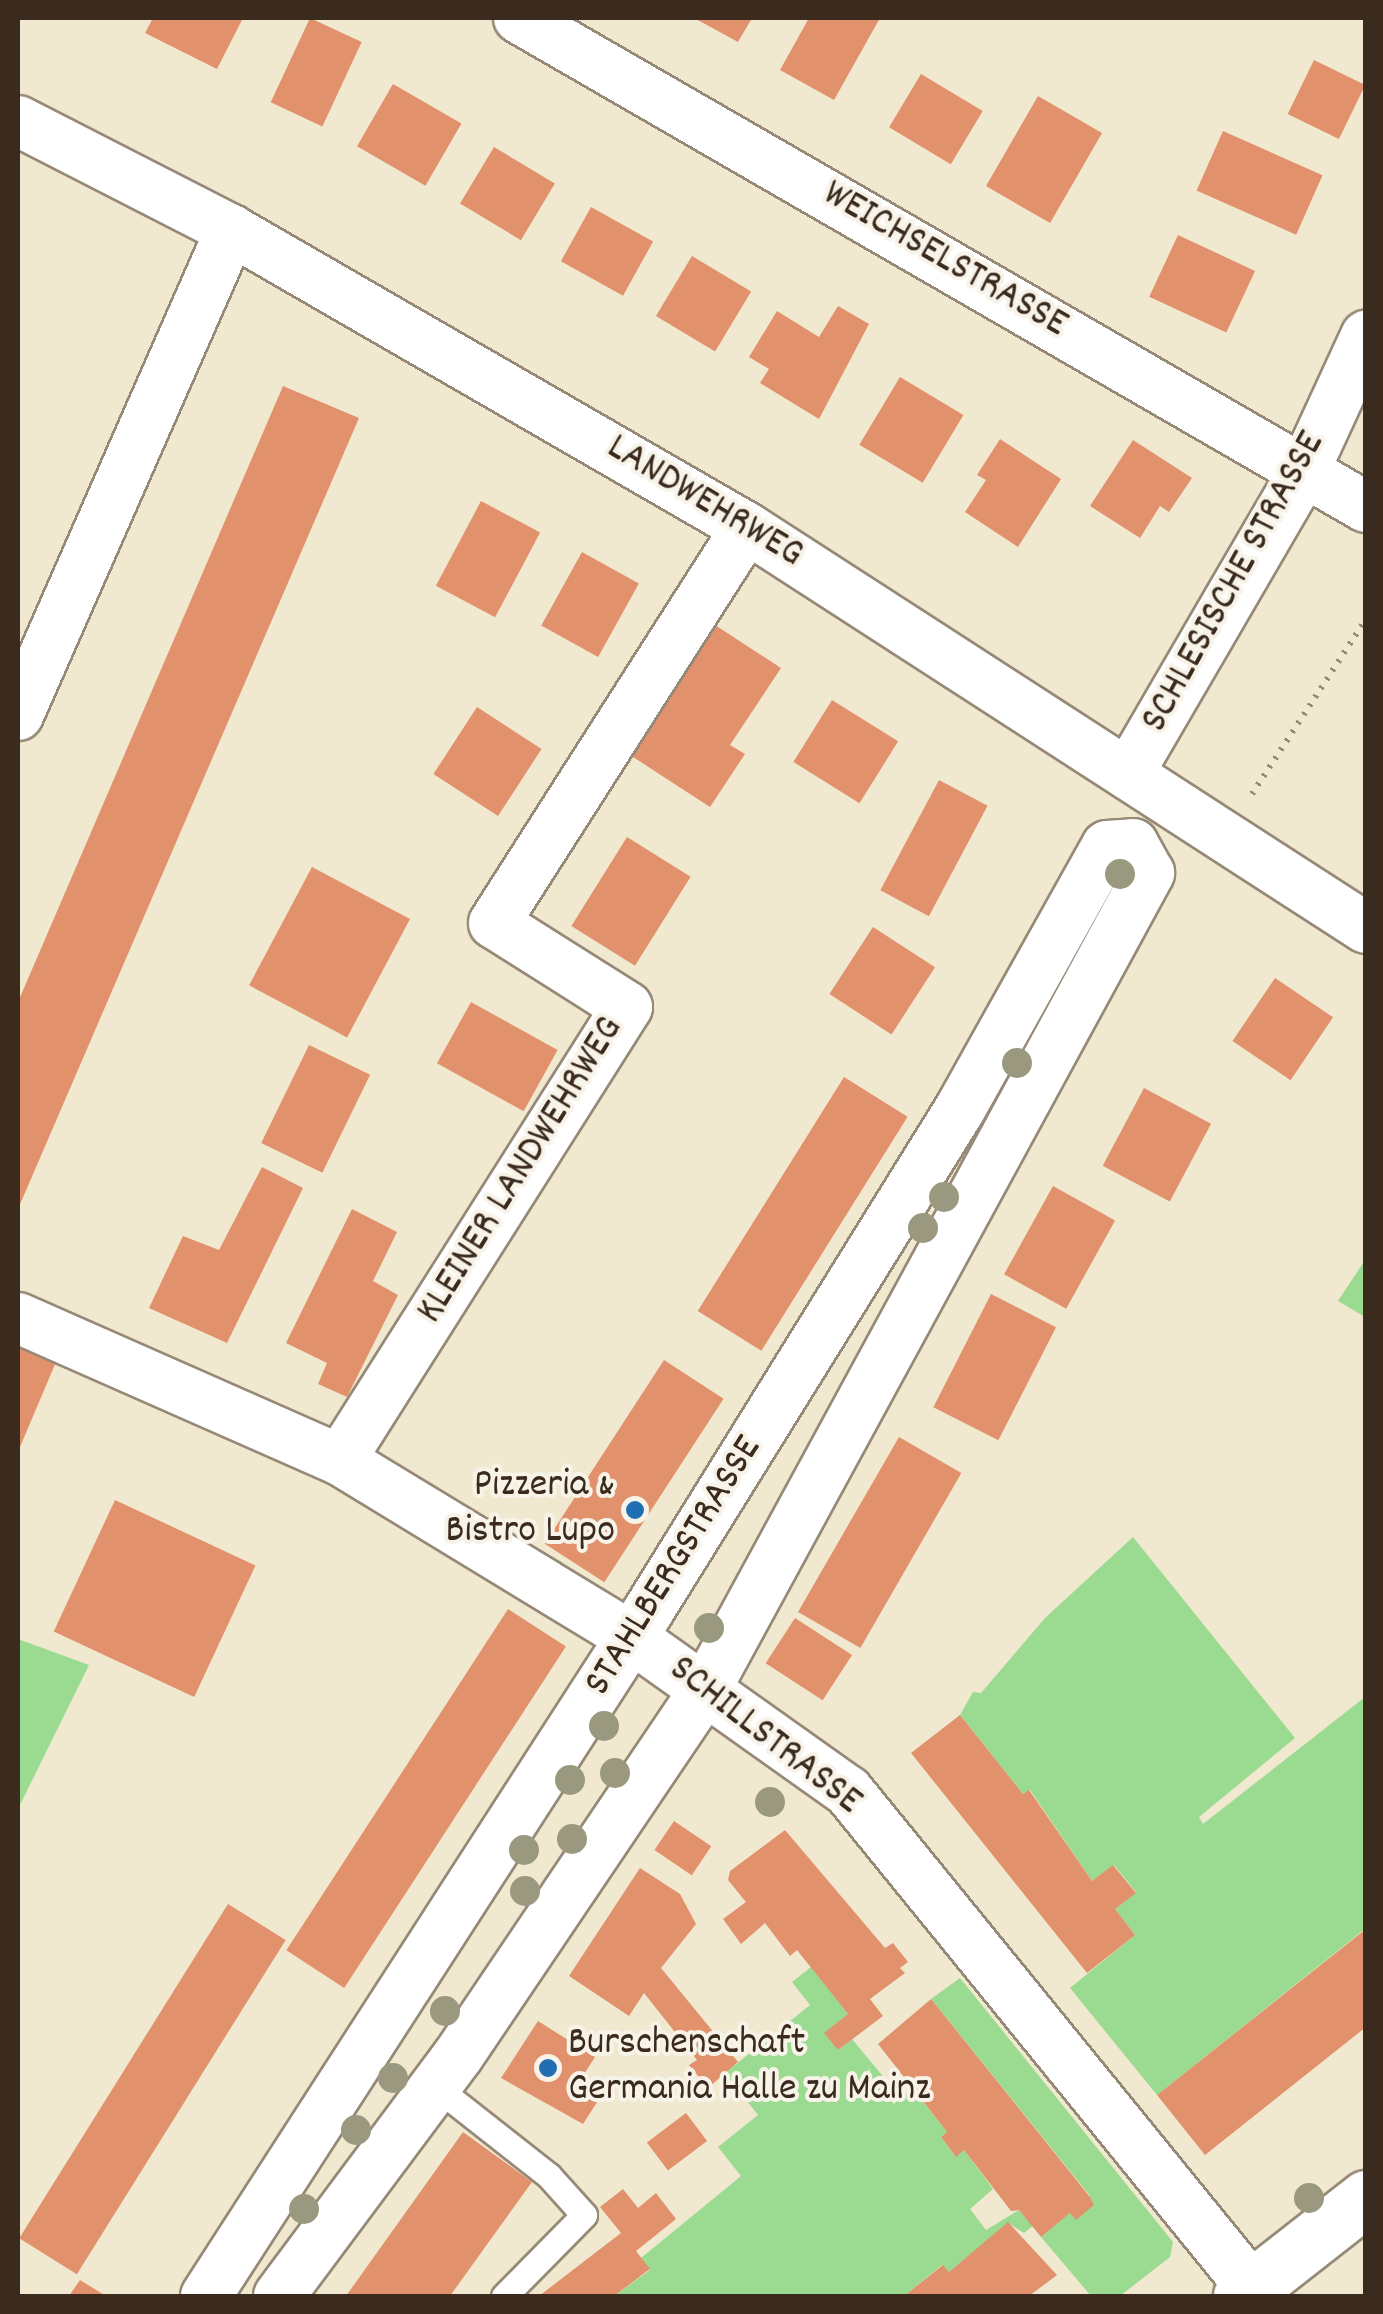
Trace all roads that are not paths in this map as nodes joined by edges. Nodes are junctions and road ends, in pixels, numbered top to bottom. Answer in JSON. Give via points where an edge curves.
{"nodes":[{"id":1,"x":519,"y":18,"type":"edge"},
{"id":2,"x":18,"y":121,"type":"edge"},
{"id":3,"x":231,"y":230,"type":"junction"},
{"id":4,"x":1366,"y":336,"type":"edge"},
{"id":5,"x":1304,"y":471,"type":"junction"},
{"id":6,"x":1366,"y":507,"type":"edge"},
{"id":7,"x":747,"y":528,"type":"junction"},
{"id":8,"x":18,"y":715,"type":"edge"},
{"id":9,"x":1145,"y":785,"type":"junction"},
{"id":10,"x":1134,"y":844,"type":"junction"},
{"id":11,"x":1366,"y":928,"type":"edge"},
{"id":12,"x":18,"y":1318,"type":"edge"},
{"id":13,"x":340,"y":1460,"type":"junction"},
{"id":14,"x":631,"y":1637,"type":"junction"},
{"id":15,"x":706,"y":1688,"type":"junction"},
{"id":16,"x":436,"y":2087,"type":"junction"},
{"id":17,"x":1366,"y":2198,"type":"edge"},
{"id":18,"x":1246,"y":2292,"type":"edge"},
{"id":19,"x":206,"y":2296,"type":"edge"},
{"id":20,"x":279,"y":2296,"type":"edge"},
{"id":21,"x":504,"y":2296,"type":"edge"}],
"edges":[{"from":1,"to":5,"type":"street","name":"WEICHSELSTRASSE"},
{"from":2,"to":3,"type":"street","name":"LANDWEHRWEG"},
{"from":3,"to":7,"type":"street","name":"LANDWEHRWEG"},
{"from":3,"to":8,"type":"street"},
{"from":4,"to":5,"type":"street","name":"SCHLESISCHE STRASSE"},
{"from":5,"to":6,"type":"street","name":"WEICHSELSTRASSE"},
{"from":5,"to":9,"type":"street","name":"SCHLESISCHE STRASSE"},
{"from":7,"to":9,"type":"street","name":"LANDWEHRWEG"},
{"from":7,"to":13,"type":"street","name":"KLEINER LANDWEHRWEG","via":[[494,923],[627,1006]]},
{"from":9,"to":10,"type":"street","name":"STAHLBERGSTRASSE"},
{"from":9,"to":11,"type":"street","name":"LANDWEHRWEG"},
{"from":10,"to":14,"type":"street","name":"STAHLBERGSTRASSE","via":[[1107,846],[960,1109]]},
{"from":10,"to":15,"type":"street","name":"STAHLBERGSTRASSE","via":[[1149,873]]},
{"from":12,"to":13,"type":"street","name":"SCHILLSTRASSE"},
{"from":13,"to":14,"type":"street","name":"SCHILLSTRASSE"},
{"from":14,"to":15,"type":"street","name":"SCHILLSTRASSE"},
{"from":14,"to":19,"type":"street","name":"STAHLBERGSTRASSE"},
{"from":15,"to":16,"type":"street","name":"STAHLBERGSTRASSE"},
{"from":15,"to":18,"type":"street","name":"SCHILLSTRASSE","via":[[848,1791]]},
{"from":16,"to":20,"type":"street","name":"STAHLBERGSTRASSE"},
{"from":16,"to":21,"type":"lane","via":[[549,2176],[584,2215]]},
{"from":17,"to":18,"type":"street"}]}
